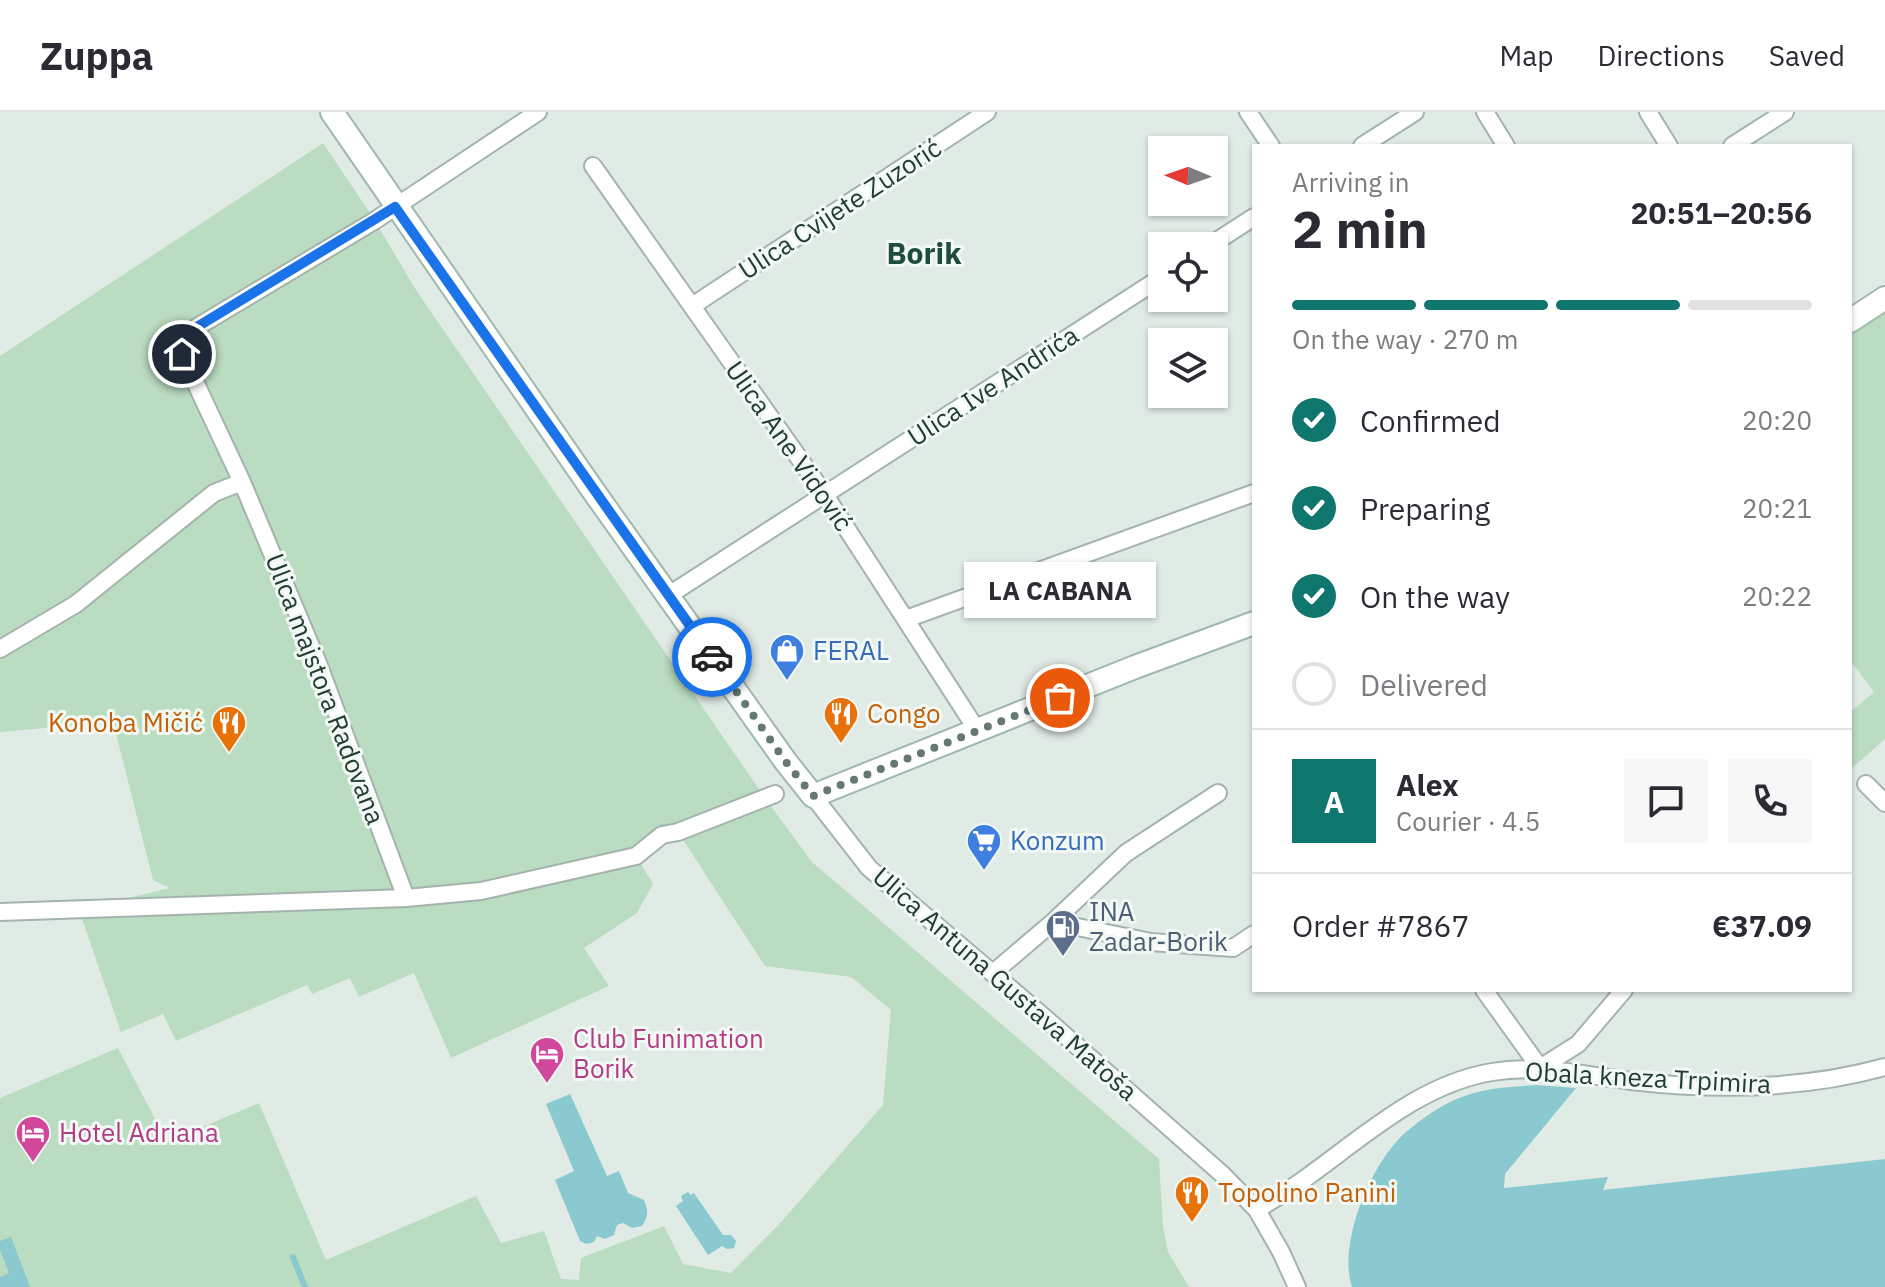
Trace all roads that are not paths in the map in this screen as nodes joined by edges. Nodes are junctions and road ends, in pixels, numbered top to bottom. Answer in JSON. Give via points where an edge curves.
{"nodes":[{"id":1,"x":332,"y":112,"type":"edge"},
{"id":2,"x":538,"y":112,"type":"edge"},
{"id":3,"x":987,"y":112,"type":"edge"},
{"id":4,"x":1248,"y":112,"type":"edge"},
{"id":5,"x":1415,"y":112,"type":"edge"},
{"id":6,"x":1485,"y":112,"type":"edge"},
{"id":7,"x":1648,"y":112,"type":"edge"},
{"id":8,"x":1785,"y":112,"type":"edge"},
{"id":9,"x":1270,"y":144,"type":"edge"},
{"id":10,"x":1365,"y":144,"type":"edge"},
{"id":11,"x":1505,"y":144,"type":"edge"},
{"id":12,"x":1668,"y":144,"type":"edge"},
{"id":13,"x":1735,"y":144,"type":"edge"},
{"id":14,"x":593,"y":166,"type":"dead end"},
{"id":15,"x":395,"y":207,"type":"junction"},
{"id":16,"x":1252,"y":218,"type":"edge"},
{"id":17,"x":1228,"y":234,"type":"edge"},
{"id":18,"x":1148,"y":286,"type":"edge"},
{"id":19,"x":1885,"y":298,"type":"edge"},
{"id":20,"x":692,"y":306,"type":"junction"},
{"id":21,"x":1852,"y":320,"type":"edge"},
{"id":22,"x":242,"y":482,"type":"junction"},
{"id":23,"x":1252,"y":494,"type":"edge"},
{"id":24,"x":825,"y":495,"type":"junction"},
{"id":25,"x":669,"y":595,"type":"junction"},
{"id":26,"x":906,"y":619,"type":"junction"},
{"id":27,"x":1252,"y":624,"type":"edge"},
{"id":28,"x":0,"y":649,"type":"edge"},
{"id":29,"x":977,"y":730,"type":"junction"},
{"id":30,"x":1866,"y":784,"type":"dead end"},
{"id":31,"x":1218,"y":793,"type":"dead end"},
{"id":32,"x":775,"y":794,"type":"dead end"},
{"id":33,"x":813,"y":796,"type":"junction"},
{"id":34,"x":1885,"y":803,"type":"edge"},
{"id":35,"x":406,"y":898,"type":"junction"},
{"id":36,"x":0,"y":912,"type":"edge"},
{"id":37,"x":1053,"y":922,"type":"junction"},
{"id":38,"x":1252,"y":935,"type":"edge"},
{"id":39,"x":993,"y":973,"type":"junction"},
{"id":40,"x":1485,"y":992,"type":"edge"},
{"id":41,"x":1622,"y":992,"type":"edge"},
{"id":42,"x":1885,"y":1067,"type":"edge"},
{"id":43,"x":1540,"y":1068,"type":"junction"},
{"id":44,"x":1257,"y":1210,"type":"junction"},
{"id":45,"x":1297,"y":1287,"type":"edge"}],
"edges":[{"from":1,"to":15,"type":"street","name":"Ulica Antuna Gustava Matoša"},
{"from":2,"to":15,"type":"street","name":"Ulica majstora Radovana"},
{"from":3,"to":20,"type":"street","name":"Ulica Cvijete Zuzorić"},
{"from":4,"to":9,"type":"street"},
{"from":5,"to":10,"type":"street"},
{"from":6,"to":11,"type":"street"},
{"from":7,"to":12,"type":"street"},
{"from":8,"to":13,"type":"street"},
{"from":14,"to":20,"type":"street","name":"Ulica Ane Vidović"},
{"from":15,"to":22,"type":"street","name":"Ulica majstora Radovana","via":[[187,333],[182,354]]},
{"from":15,"to":25,"type":"street","name":"Ulica Antuna Gustava Matoša"},
{"from":16,"to":17,"type":"street"},
{"from":18,"to":24,"type":"street","name":"Ulica Ive Andrića"},
{"from":19,"to":21,"type":"street"},
{"from":20,"to":24,"type":"street","name":"Ulica Ane Vidović"},
{"from":22,"to":28,"type":"street","via":[[214,493],[76,604]]},
{"from":22,"to":35,"type":"street","name":"Ulica majstora Radovana","via":[[318,663]]},
{"from":23,"to":26,"type":"street"},
{"from":24,"to":25,"type":"street","name":"Ulica Ive Andrića"},
{"from":24,"to":26,"type":"street","name":"Ulica Ane Vidović"},
{"from":25,"to":33,"type":"street","name":"Ulica Antuna Gustava Matoša"},
{"from":26,"to":29,"type":"street","name":"Ulica Ane Vidović"},
{"from":27,"to":29,"type":"street"},
{"from":29,"to":33,"type":"street"},
{"from":30,"to":34,"type":"street"},
{"from":31,"to":37,"type":"street","via":[[1126,853]]},
{"from":32,"to":35,"type":"street","via":[[662,835],[636,856],[481,891]]},
{"from":33,"to":39,"type":"street","name":"Ulica Antuna Gustava Matoša","via":[[869,868]]},
{"from":35,"to":36,"type":"street"},
{"from":37,"to":38,"type":"street","via":[[1151,942],[1233,948]]},
{"from":37,"to":39,"type":"street"},
{"from":39,"to":44,"type":"street","name":"Ulica Antuna Gustava Matoša"},
{"from":40,"to":43,"type":"street"},
{"from":41,"to":43,"type":"street","via":[[1578,1044]]},
{"from":42,"to":43,"type":"street","name":"Obala kneza Trpimira","via":[[1840,1080],[1755,1089]]},
{"from":43,"to":44,"type":"street","name":"Obala kneza Trpimira","via":[[1490,1072],[1443,1087],[1368,1131]]},
{"from":44,"to":45,"type":"street","name":"Ulica Antuna Gustava Matoša"}]}
